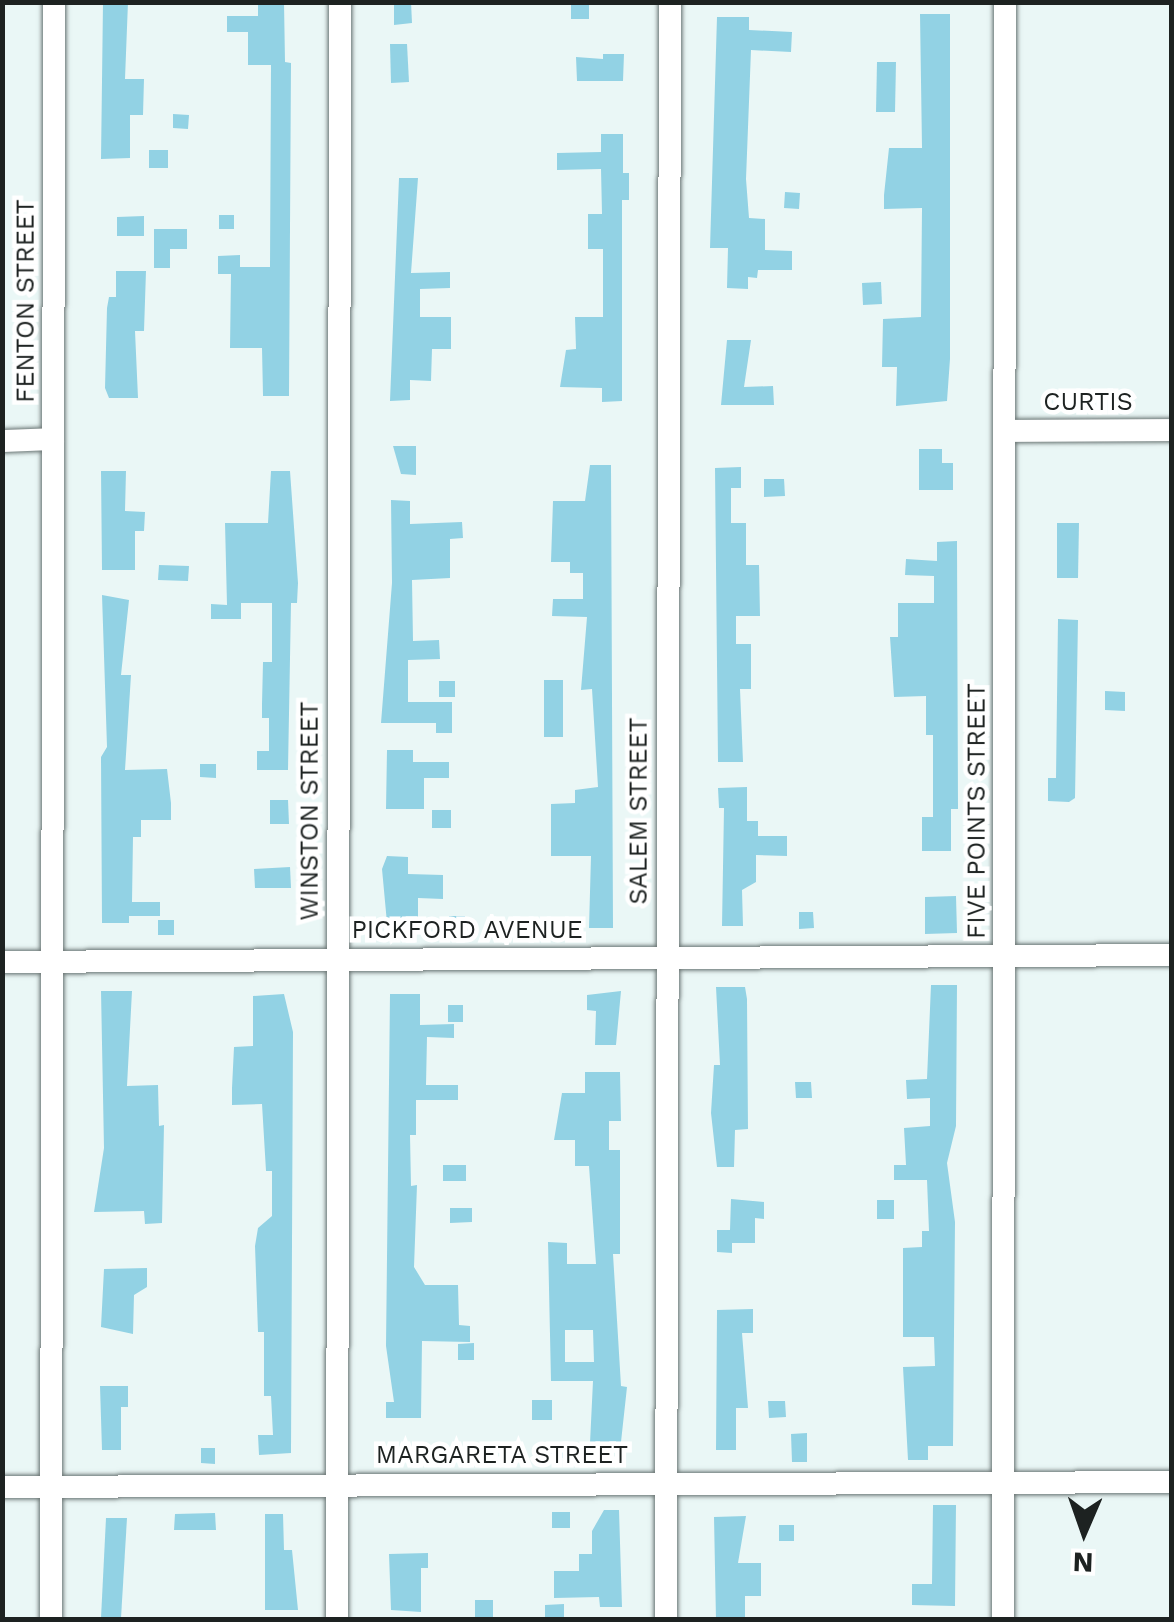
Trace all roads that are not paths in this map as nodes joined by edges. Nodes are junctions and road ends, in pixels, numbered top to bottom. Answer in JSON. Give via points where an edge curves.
{"nodes":[{"id":1,"x":54,"y":2,"type":"edge"},
{"id":2,"x":340,"y":2,"type":"edge"},
{"id":3,"x":670,"y":2,"type":"edge"},
{"id":4,"x":1006,"y":2,"type":"edge"},
{"id":5,"x":1172,"y":430,"type":"edge"},
{"id":6,"x":1004,"y":431,"type":"junction"},
{"id":7,"x":53,"y":439,"type":"junction"},
{"id":8,"x":2,"y":441,"type":"edge"},
{"id":9,"x":1004,"y":955,"type":"junction"},
{"id":10,"x":1172,"y":955,"type":"edge"},
{"id":11,"x":667,"y":956,"type":"junction"},
{"id":12,"x":337,"y":959,"type":"junction"},
{"id":13,"x":52,"y":961,"type":"junction"},
{"id":14,"x":2,"y":962,"type":"edge"},
{"id":15,"x":1003,"y":1480,"type":"junction"},
{"id":16,"x":666,"y":1482,"type":"junction"},
{"id":17,"x":1172,"y":1482,"type":"edge"},
{"id":18,"x":337,"y":1484,"type":"junction"},
{"id":19,"x":2,"y":1486,"type":"edge"},
{"id":20,"x":51,"y":1486,"type":"junction"},
{"id":21,"x":51,"y":1620,"type":"edge"},
{"id":22,"x":337,"y":1620,"type":"edge"},
{"id":23,"x":666,"y":1620,"type":"edge"},
{"id":24,"x":1003,"y":1620,"type":"edge"}],
"edges":[{"from":1,"to":7,"type":"street","name":"FENTON STREET"},
{"from":2,"to":12,"type":"street","name":"WINSTON STREET"},
{"from":3,"to":11,"type":"street","name":"SALEM STREET"},
{"from":4,"to":6,"type":"street","name":"FIVE POINTS STREET"},
{"from":5,"to":6,"type":"street","name":"CURTIS"},
{"from":6,"to":9,"type":"street","name":"FIVE POINTS STREET"},
{"from":7,"to":8,"type":"street"},
{"from":7,"to":13,"type":"street","name":"FENTON STREET"},
{"from":9,"to":10,"type":"street","name":"PICKFORD AVENUE"},
{"from":9,"to":11,"type":"street","name":"PICKFORD AVENUE"},
{"from":9,"to":15,"type":"street","name":"FIVE POINTS STREET"},
{"from":11,"to":12,"type":"street","name":"PICKFORD AVENUE"},
{"from":11,"to":16,"type":"street","name":"SALEM STREET"},
{"from":12,"to":13,"type":"street","name":"PICKFORD AVENUE"},
{"from":12,"to":18,"type":"street","name":"WINSTON STREET"},
{"from":13,"to":14,"type":"street","name":"PICKFORD AVENUE"},
{"from":13,"to":20,"type":"street","name":"FENTON STREET"},
{"from":15,"to":16,"type":"street","name":"MARGARETA STREET"},
{"from":15,"to":17,"type":"street","name":"MARGARETA STREET"},
{"from":15,"to":24,"type":"street","name":"FIVE POINTS STREET"},
{"from":16,"to":18,"type":"street","name":"MARGARETA STREET"},
{"from":16,"to":23,"type":"street","name":"SALEM STREET"},
{"from":18,"to":20,"type":"street","name":"MARGARETA STREET"},
{"from":18,"to":22,"type":"street","name":"WINSTON STREET"},
{"from":19,"to":20,"type":"street","name":"MARGARETA STREET"},
{"from":20,"to":21,"type":"street","name":"FENTON STREET"}]}
